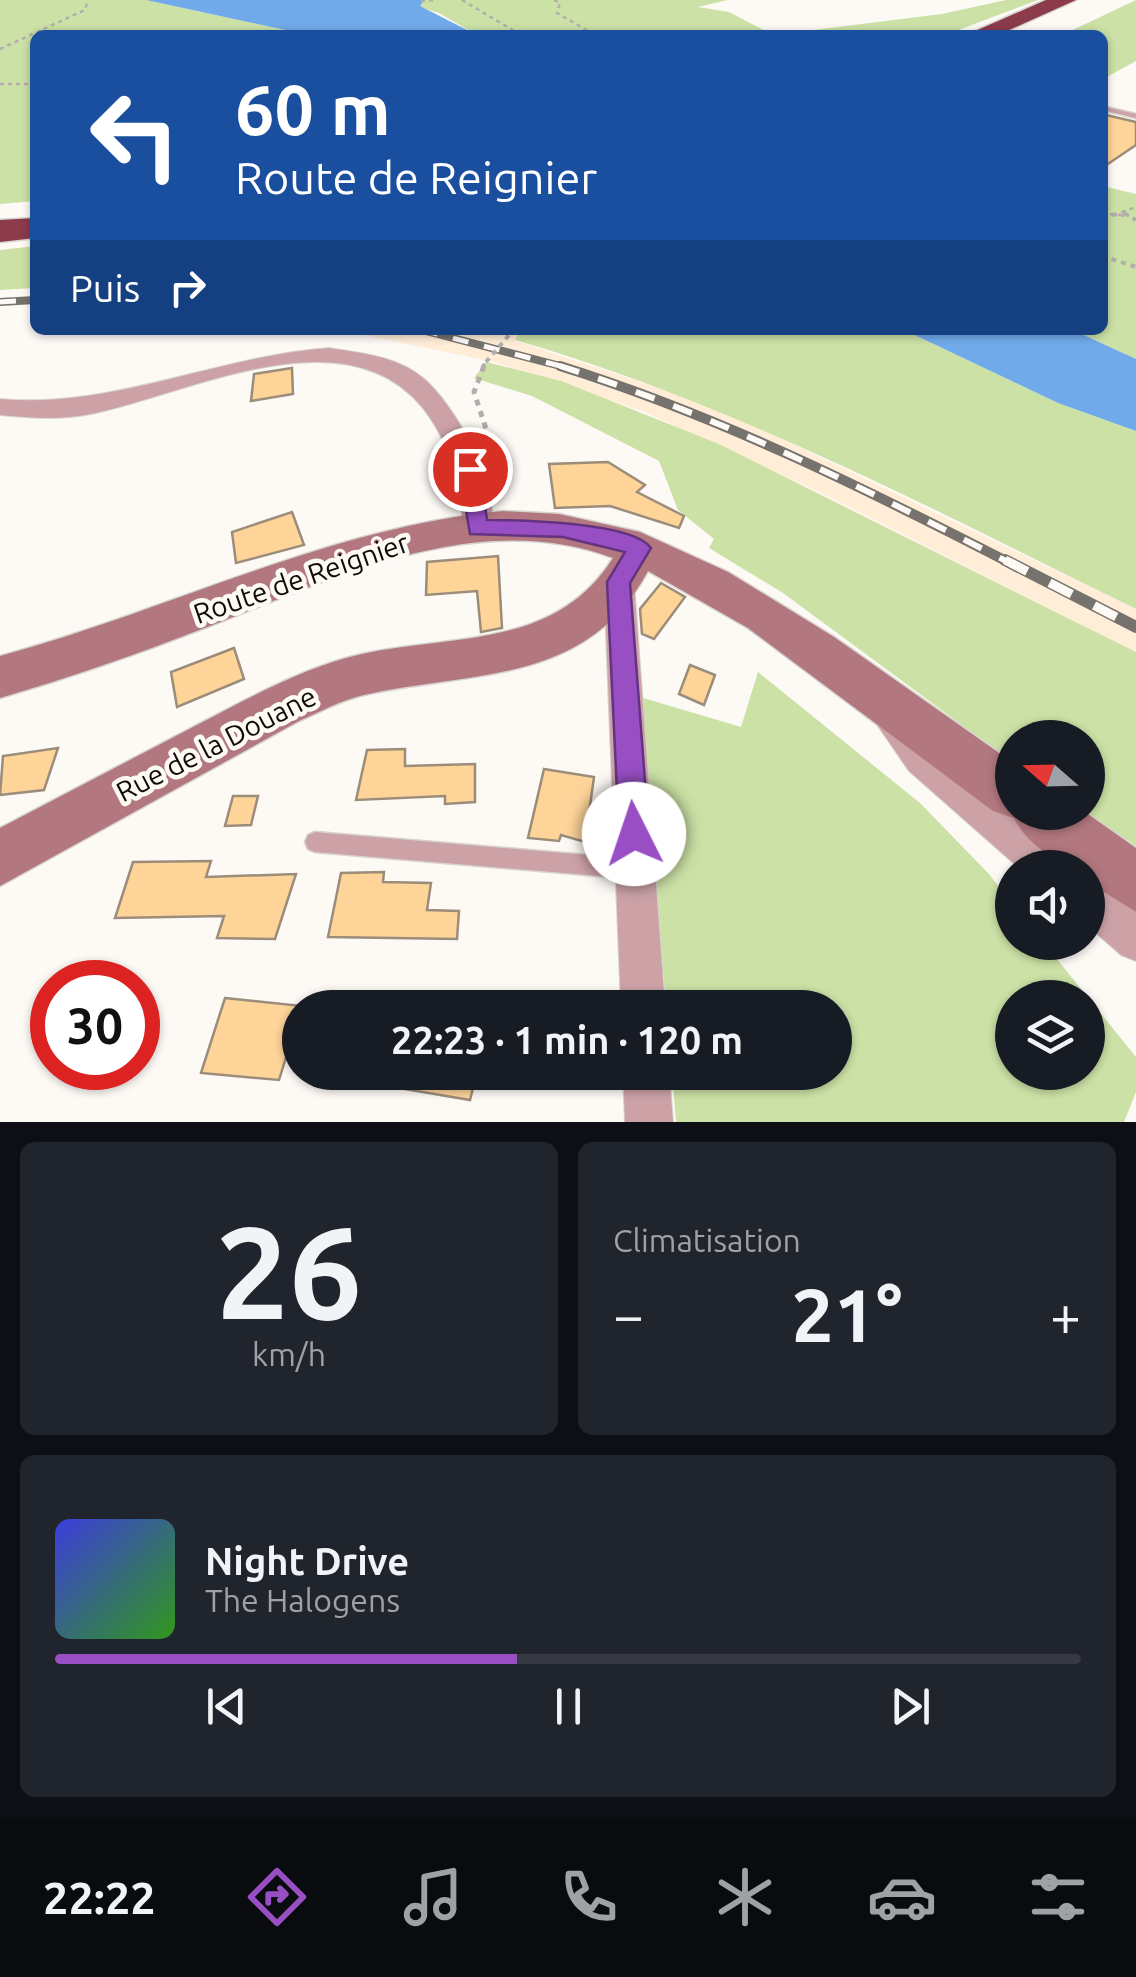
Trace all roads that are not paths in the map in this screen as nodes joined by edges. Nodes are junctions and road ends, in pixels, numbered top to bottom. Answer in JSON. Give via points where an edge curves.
{"nodes":[{"id":1,"x":1076,"y":2,"type":"edge"},
{"id":2,"x":993,"y":30,"type":"edge"},
{"id":3,"x":1028,"y":30,"type":"edge"},
{"id":4,"x":1108,"y":109,"type":"edge"},
{"id":5,"x":1136,"y":116,"type":"edge"},
{"id":6,"x":30,"y":211,"type":"edge"},
{"id":7,"x":0,"y":214,"type":"edge"},
{"id":8,"x":30,"y":228,"type":"edge"},
{"id":9,"x":0,"y":231,"type":"edge"},
{"id":10,"x":0,"y":407,"type":"edge"},
{"id":11,"x":478,"y":528,"type":"junction"},
{"id":12,"x":629,"y":565,"type":"junction"},
{"id":13,"x":0,"y":677,"type":"edge"},
{"id":14,"x":860,"y":681,"type":"junction"},
{"id":15,"x":995,"y":781,"type":"edge"},
{"id":16,"x":1062,"y":830,"type":"edge"},
{"id":17,"x":315,"y":842,"type":"dead end"},
{"id":18,"x":1029,"y":850,"type":"edge"},
{"id":19,"x":0,"y":858,"type":"edge"},
{"id":20,"x":636,"y":870,"type":"junction"},
{"id":21,"x":1136,"y":884,"type":"edge"},
{"id":22,"x":1105,"y":914,"type":"edge"},
{"id":23,"x":1136,"y":940,"type":"edge"},
{"id":24,"x":642,"y":990,"type":"edge"},
{"id":25,"x":647,"y":1090,"type":"edge"},
{"id":26,"x":648,"y":1122,"type":"edge"}],
"edges":[{"from":1,"to":2,"type":"highway"},
{"from":1,"to":3,"type":"highway"},
{"from":4,"to":5,"type":"lane"},
{"from":6,"to":7,"type":"highway"},
{"from":8,"to":9,"type":"highway"},
{"from":10,"to":11,"type":"street","via":[[92,406],[278,357],[370,362],[409,380],[440,410],[470,469]]},
{"from":11,"to":12,"type":"main road","name":"Route de Reignier","via":[[563,529]]},
{"from":11,"to":13,"type":"main road","name":"Route de Reignier","via":[[382,546],[125,640]]},
{"from":12,"to":14,"type":"main road","name":"Route de Reignier","via":[[726,590]]},
{"from":12,"to":19,"type":"main road","name":"Rue de la Douane","via":[[594,611],[547,638],[458,661],[358,676],[282,706]]},
{"from":12,"to":20,"type":"street"},
{"from":14,"to":15,"type":"main road","name":"Route de Reignier"},
{"from":14,"to":18,"type":"street","via":[[922,759]]},
{"from":16,"to":21,"type":"main road"},
{"from":17,"to":20,"type":"lane"},
{"from":20,"to":24,"type":"street"},
{"from":22,"to":23,"type":"street"},
{"from":25,"to":26,"type":"street"}]}
